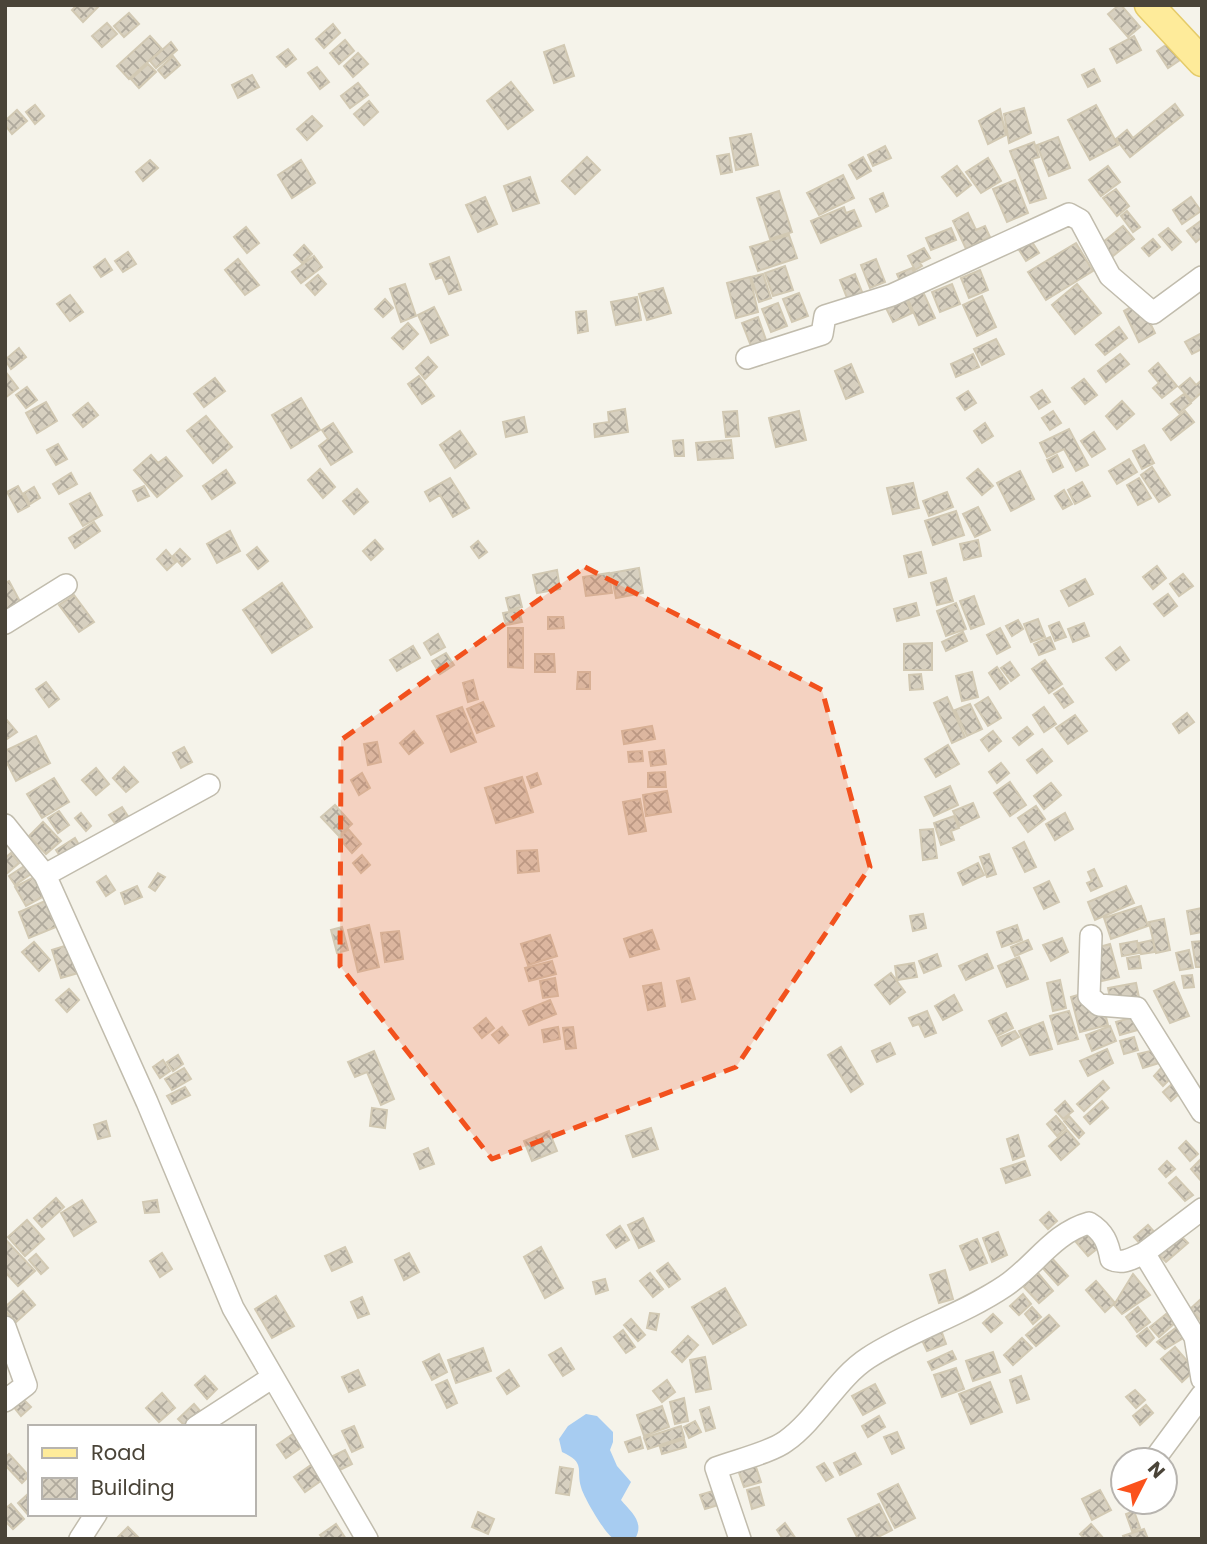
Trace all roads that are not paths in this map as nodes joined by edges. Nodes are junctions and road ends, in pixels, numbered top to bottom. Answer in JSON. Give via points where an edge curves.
{"nodes":[{"id":1,"x":1149,"y":5,"type":"edge"},
{"id":2,"x":1202,"y":62,"type":"edge"},
{"id":3,"x":1202,"y":277,"type":"edge"},
{"id":4,"x":747,"y":358,"type":"dead end"},
{"id":5,"x":66,"y":585,"type":"dead end"},
{"id":6,"x":5,"y":623,"type":"edge"},
{"id":7,"x":209,"y":785,"type":"dead end"},
{"id":8,"x":5,"y":825,"type":"edge"},
{"id":9,"x":45,"y":875,"type":"junction"},
{"id":10,"x":1091,"y":936,"type":"dead end"},
{"id":11,"x":1202,"y":1112,"type":"edge"},
{"id":12,"x":1202,"y":1209,"type":"edge"},
{"id":13,"x":1144,"y":1254,"type":"junction"},
{"id":14,"x":5,"y":1327,"type":"edge"},
{"id":15,"x":273,"y":1377,"type":"junction"},
{"id":16,"x":1202,"y":1380,"type":"edge"},
{"id":17,"x":1202,"y":1395,"type":"edge"},
{"id":18,"x":5,"y":1401,"type":"edge"},
{"id":19,"x":199,"y":1425,"type":"edge"},
{"id":20,"x":1164,"y":1446,"type":"edge"},
{"id":21,"x":95,"y":1516,"type":"edge"},
{"id":22,"x":80,"y":1539,"type":"edge"},
{"id":23,"x":366,"y":1539,"type":"edge"},
{"id":24,"x":740,"y":1539,"type":"edge"}],
"edges":[{"from":1,"to":2,"type":"main road"},
{"from":3,"to":4,"type":"street","via":[[1153,313],[1110,276],[1080,220],[1069,214],[892,295],[824,316],[822,334]]},
{"from":5,"to":6,"type":"street"},
{"from":7,"to":9,"type":"street"},
{"from":8,"to":9,"type":"street"},
{"from":9,"to":15,"type":"street","via":[[233,1308]]},
{"from":10,"to":11,"type":"street","via":[[1089,996],[1099,1005],[1137,1008]]},
{"from":12,"to":13,"type":"street"},
{"from":13,"to":16,"type":"street","via":[[1195,1337]]},
{"from":13,"to":24,"type":"street","via":[[1115,1261],[1098,1228],[1089,1223],[1074,1227],[1006,1285],[853,1368],[785,1443],[716,1468]]},
{"from":14,"to":18,"type":"street","via":[[26,1385]]},
{"from":15,"to":19,"type":"street"},
{"from":15,"to":23,"type":"street"},
{"from":17,"to":20,"type":"street"},
{"from":21,"to":22,"type":"street"}]}
